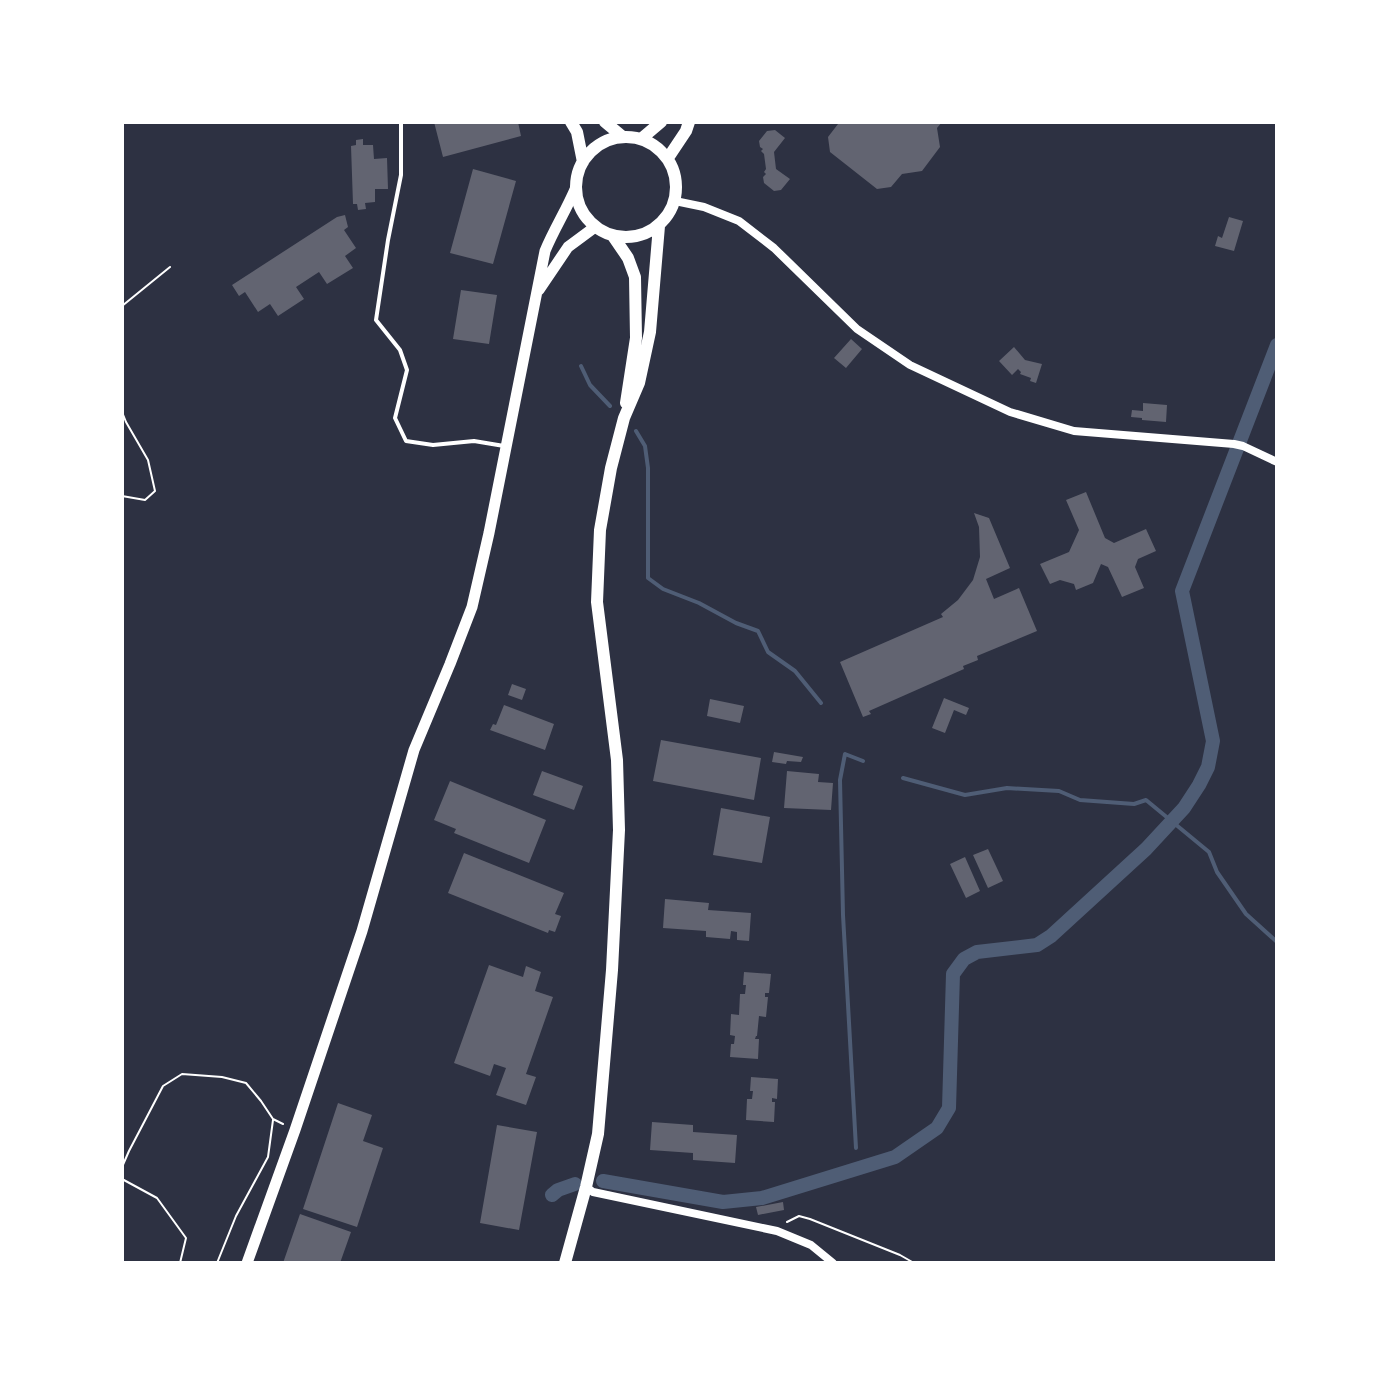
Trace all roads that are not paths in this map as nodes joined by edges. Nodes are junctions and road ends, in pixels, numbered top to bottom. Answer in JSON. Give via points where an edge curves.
{"nodes":[{"id":1,"x":401,"y":122,"type":"edge"},
{"id":2,"x":571,"y":122,"type":"edge"},
{"id":3,"x":605,"y":122,"type":"edge"},
{"id":4,"x":661,"y":122,"type":"edge"},
{"id":5,"x":689,"y":122,"type":"edge"},
{"id":6,"x":623,"y":137,"type":"junction"},
{"id":7,"x":641,"y":139,"type":"junction"},
{"id":8,"x":668,"y":158,"type":"junction"},
{"id":9,"x":583,"y":162,"type":"junction"},
{"id":10,"x":576,"y":187,"type":"junction"},
{"id":11,"x":675,"y":201,"type":"junction"},
{"id":12,"x":659,"y":226,"type":"junction"},
{"id":13,"x":595,"y":227,"type":"junction"},
{"id":14,"x":613,"y":236,"type":"junction"},
{"id":15,"x":536,"y":294,"type":"junction"},
{"id":16,"x":624,"y":418,"type":"junction"},
{"id":17,"x":506,"y":446,"type":"junction"},
{"id":18,"x":1277,"y":462,"type":"edge"},
{"id":19,"x":586,"y":1187,"type":"junction"},
{"id":20,"x":247,"y":1263,"type":"edge"},
{"id":21,"x":565,"y":1263,"type":"edge"},
{"id":22,"x":833,"y":1263,"type":"edge"}],
"edges":[{"from":1,"to":17,"type":"lane","via":[[401,175],[376,320],[400,350],[407,370],[395,418],[406,441]]},
{"from":2,"to":9,"type":"main road"},
{"from":3,"to":6,"type":"main road"},
{"from":4,"to":7,"type":"main road"},
{"from":5,"to":8,"type":"main road"},
{"from":6,"to":7,"type":"main road"},
{"from":6,"to":9,"type":"main road","via":[[601,143]]},
{"from":7,"to":8,"type":"main road"},
{"from":8,"to":11,"type":"main road","via":[[677,186]]},
{"from":9,"to":10,"type":"main road"},
{"from":10,"to":13,"type":"main road","via":[[578,203]]},
{"from":10,"to":15,"type":"main road","via":[[545,251]]},
{"from":11,"to":12,"type":"main road"},
{"from":11,"to":18,"type":"street","via":[[739,221],[857,329],[910,365],[1010,412],[1074,431],[1239,445]]},
{"from":12,"to":14,"type":"main road","via":[[637,236]]},
{"from":12,"to":16,"type":"main road","via":[[650,332],[639,383]]},
{"from":13,"to":14,"type":"main road"},
{"from":13,"to":15,"type":"main road","via":[[568,247]]},
{"from":14,"to":16,"type":"main road","via":[[635,277],[636,338]]},
{"from":15,"to":17,"type":"main road"},
{"from":16,"to":19,"type":"main road","via":[[600,530],[597,602],[617,760],[619,830],[598,1134]]},
{"from":17,"to":20,"type":"main road","via":[[472,607],[414,750],[362,931]]},
{"from":19,"to":21,"type":"main road"},
{"from":19,"to":22,"type":"street","via":[[777,1231],[811,1245]]}]}
